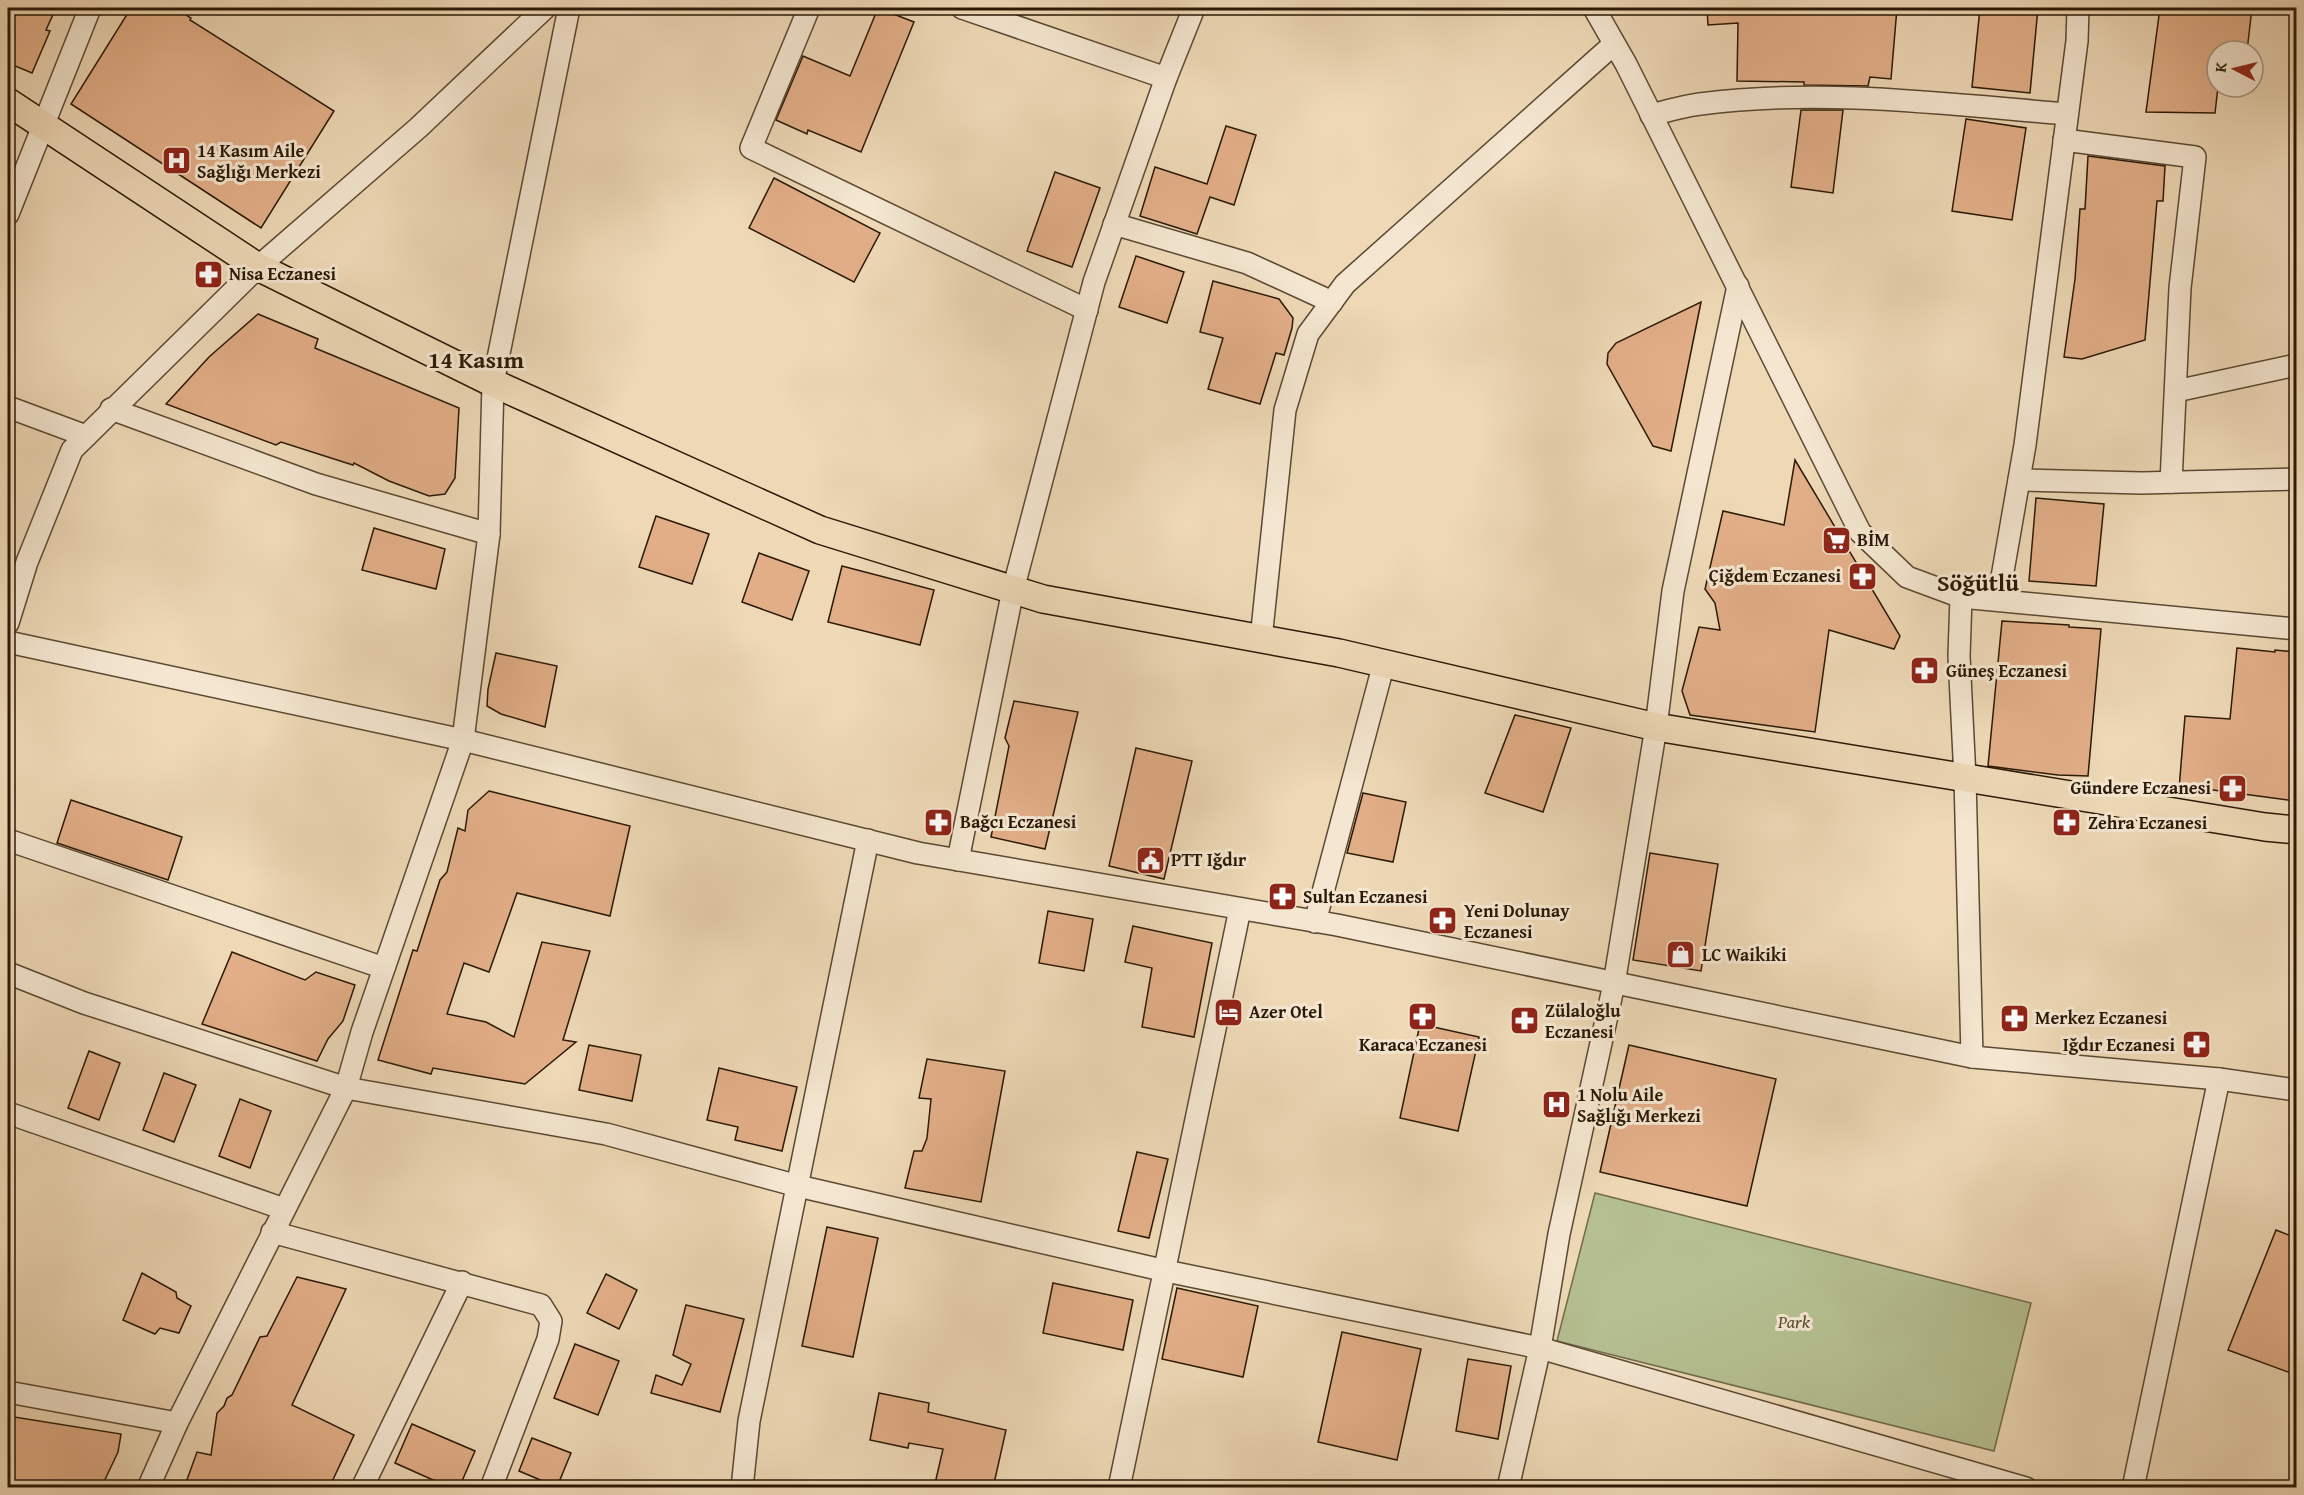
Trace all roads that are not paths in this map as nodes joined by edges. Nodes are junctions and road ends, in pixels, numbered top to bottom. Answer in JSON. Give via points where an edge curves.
{"nodes":[{"id":1,"x":90,"y":8,"type":"edge"},
{"id":2,"x":545,"y":8,"type":"edge"},
{"id":3,"x":569,"y":8,"type":"edge"},
{"id":4,"x":809,"y":8,"type":"edge"},
{"id":5,"x":962,"y":8,"type":"edge"},
{"id":6,"x":1194,"y":8,"type":"edge"},
{"id":7,"x":1594,"y":8,"type":"edge"},
{"id":8,"x":2078,"y":8,"type":"edge"},
{"id":9,"x":1614,"y":44,"type":"junction"},
{"id":10,"x":1166,"y":78,"type":"junction"},
{"id":11,"x":8,"y":102,"type":"edge"},
{"id":12,"x":2067,"y":114,"type":"junction"},
{"id":13,"x":1651,"y":115,"type":"junction"},
{"id":14,"x":43,"y":125,"type":"junction"},
{"id":15,"x":2064,"y":140,"type":"junction"},
{"id":16,"x":8,"y":214,"type":"edge"},
{"id":17,"x":1114,"y":224,"type":"junction"},
{"id":18,"x":258,"y":267,"type":"junction"},
{"id":19,"x":1738,"y":286,"type":"junction"},
{"id":20,"x":1332,"y":302,"type":"junction"},
{"id":21,"x":1087,"y":310,"type":"junction"},
{"id":22,"x":2296,"y":365,"type":"edge"},
{"id":23,"x":493,"y":383,"type":"junction"},
{"id":24,"x":2176,"y":391,"type":"junction"},
{"id":25,"x":8,"y":407,"type":"edge"},
{"id":26,"x":111,"y":409,"type":"junction"},
{"id":27,"x":86,"y":436,"type":"junction"},
{"id":28,"x":2296,"y":479,"type":"edge"},
{"id":29,"x":2019,"y":480,"type":"junction"},
{"id":30,"x":2171,"y":482,"type":"junction"},
{"id":31,"x":489,"y":534,"type":"junction"},
{"id":32,"x":1013,"y":590,"type":"junction"},
{"id":33,"x":1961,"y":597,"type":"junction"},
{"id":34,"x":1998,"y":600,"type":"junction"},
{"id":35,"x":8,"y":623,"type":"edge"},
{"id":36,"x":2296,"y":629,"type":"edge"},
{"id":37,"x":1261,"y":639,"type":"junction"},
{"id":38,"x":8,"y":642,"type":"edge"},
{"id":39,"x":1384,"y":663,"type":"junction"},
{"id":40,"x":1656,"y":727,"type":"junction"},
{"id":41,"x":463,"y":740,"type":"junction"},
{"id":42,"x":1965,"y":778,"type":"junction"},
{"id":43,"x":2296,"y":830,"type":"edge"},
{"id":44,"x":8,"y":840,"type":"edge"},
{"id":45,"x":868,"y":840,"type":"junction"},
{"id":46,"x":958,"y":860,"type":"junction"},
{"id":47,"x":1240,"y":909,"type":"junction"},
{"id":48,"x":1315,"y":922,"type":"junction"},
{"id":49,"x":384,"y":968,"type":"junction"},
{"id":50,"x":8,"y":973,"type":"edge"},
{"id":51,"x":1614,"y":984,"type":"junction"},
{"id":52,"x":1972,"y":1057,"type":"junction"},
{"id":53,"x":2219,"y":1079,"type":"junction"},
{"id":54,"x":346,"y":1088,"type":"junction"},
{"id":55,"x":2296,"y":1090,"type":"edge"},
{"id":56,"x":8,"y":1113,"type":"edge"},
{"id":57,"x":798,"y":1186,"type":"junction"},
{"id":58,"x":284,"y":1209,"type":"junction"},
{"id":59,"x":272,"y":1232,"type":"junction"},
{"id":60,"x":1166,"y":1271,"type":"junction"},
{"id":61,"x":462,"y":1282,"type":"junction"},
{"id":62,"x":1540,"y":1348,"type":"junction"},
{"id":63,"x":8,"y":1392,"type":"edge"},
{"id":64,"x":177,"y":1423,"type":"junction"},
{"id":65,"x":148,"y":1488,"type":"edge"},
{"id":66,"x":362,"y":1488,"type":"edge"},
{"id":67,"x":491,"y":1488,"type":"edge"},
{"id":68,"x":742,"y":1488,"type":"edge"},
{"id":69,"x":1119,"y":1488,"type":"edge"},
{"id":70,"x":1508,"y":1488,"type":"edge"},
{"id":71,"x":2026,"y":1488,"type":"edge"},
{"id":72,"x":2133,"y":1488,"type":"edge"}],
"edges":[{"from":1,"to":14,"type":"street"},
{"from":2,"to":18,"type":"street","via":[[418,128]]},
{"from":3,"to":23,"type":"street"},
{"from":4,"to":21,"type":"street","via":[[751,148]]},
{"from":5,"to":10,"type":"street"},
{"from":6,"to":10,"type":"street"},
{"from":7,"to":9,"type":"street"},
{"from":8,"to":12,"type":"street"},
{"from":9,"to":13,"type":"street"},
{"from":9,"to":20,"type":"street","via":[[1345,284]]},
{"from":10,"to":17,"type":"street"},
{"from":11,"to":14,"type":"main road"},
{"from":12,"to":13,"type":"street","via":[[1863,97],[1699,104]]},
{"from":12,"to":15,"type":"street"},
{"from":13,"to":19,"type":"street"},
{"from":14,"to":16,"type":"street"},
{"from":14,"to":18,"type":"main road"},
{"from":15,"to":24,"type":"street","via":[[2195,157],[2180,288]]},
{"from":15,"to":29,"type":"street"},
{"from":17,"to":20,"type":"street","via":[[1247,263]]},
{"from":17,"to":21,"type":"street"},
{"from":18,"to":23,"type":"main road"},
{"from":18,"to":26,"type":"street"},
{"from":19,"to":33,"type":"street","via":[[1860,532],[1907,577]]},
{"from":19,"to":40,"type":"street","via":[[1673,591]]},
{"from":20,"to":37,"type":"street","via":[[1308,334],[1285,410]]},
{"from":21,"to":32,"type":"street"},
{"from":22,"to":24,"type":"street"},
{"from":23,"to":31,"type":"street"},
{"from":23,"to":32,"type":"main road","via":[[820,530]]},
{"from":24,"to":30,"type":"street"},
{"from":25,"to":27,"type":"street"},
{"from":26,"to":27,"type":"street"},
{"from":26,"to":31,"type":"street","via":[[316,484]]},
{"from":27,"to":35,"type":"street","via":[[72,450],[27,562]]},
{"from":28,"to":30,"type":"street"},
{"from":29,"to":30,"type":"street"},
{"from":29,"to":34,"type":"street"},
{"from":31,"to":41,"type":"street"},
{"from":32,"to":37,"type":"main road","via":[[1043,599]]},
{"from":32,"to":46,"type":"street"},
{"from":33,"to":34,"type":"street"},
{"from":33,"to":42,"type":"street","via":[[1959,656]]},
{"from":34,"to":36,"type":"street"},
{"from":37,"to":39,"type":"main road"},
{"from":38,"to":41,"type":"street"},
{"from":39,"to":40,"type":"main road"},
{"from":39,"to":48,"type":"street"},
{"from":40,"to":42,"type":"main road"},
{"from":40,"to":51,"type":"street"},
{"from":41,"to":45,"type":"street"},
{"from":41,"to":49,"type":"street"},
{"from":42,"to":43,"type":"main road"},
{"from":42,"to":52,"type":"street"},
{"from":44,"to":49,"type":"street"},
{"from":45,"to":46,"type":"street"},
{"from":45,"to":57,"type":"street"},
{"from":46,"to":47,"type":"street"},
{"from":47,"to":48,"type":"street"},
{"from":47,"to":60,"type":"street"},
{"from":48,"to":51,"type":"street"},
{"from":49,"to":54,"type":"street"},
{"from":50,"to":54,"type":"street","via":[[84,1003]]},
{"from":51,"to":52,"type":"street"},
{"from":51,"to":62,"type":"street","via":[[1559,1234]]},
{"from":52,"to":53,"type":"street"},
{"from":53,"to":55,"type":"street"},
{"from":53,"to":72,"type":"street"},
{"from":54,"to":57,"type":"street","via":[[606,1134]]},
{"from":54,"to":58,"type":"street"},
{"from":56,"to":58,"type":"street"},
{"from":57,"to":60,"type":"street"},
{"from":57,"to":68,"type":"street","via":[[749,1421]]},
{"from":58,"to":59,"type":"street"},
{"from":59,"to":61,"type":"street"},
{"from":59,"to":64,"type":"street"},
{"from":60,"to":62,"type":"street"},
{"from":60,"to":69,"type":"street"},
{"from":61,"to":66,"type":"street"},
{"from":61,"to":67,"type":"street","via":[[541,1305],[551,1322]]},
{"from":62,"to":70,"type":"street"},
{"from":62,"to":71,"type":"street"},
{"from":63,"to":64,"type":"street"},
{"from":64,"to":65,"type":"street"}]}
